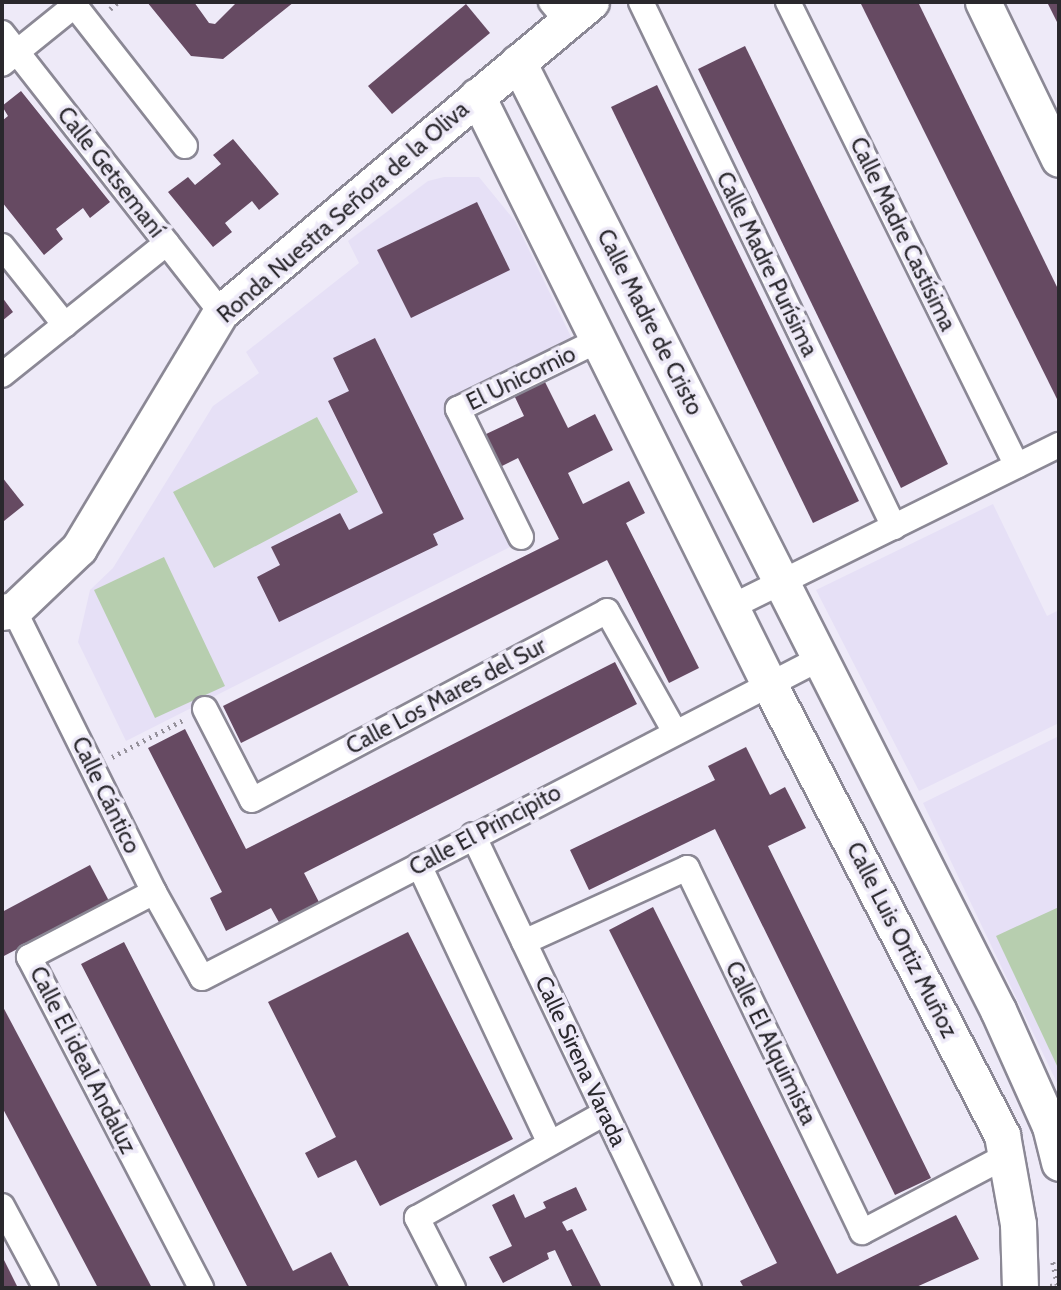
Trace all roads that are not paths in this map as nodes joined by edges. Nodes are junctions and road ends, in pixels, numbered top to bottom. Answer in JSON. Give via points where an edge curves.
{"nodes":[{"id":1,"x":640,"y":2,"type":"edge"},
{"id":2,"x":788,"y":2,"type":"edge"},
{"id":3,"x":983,"y":2,"type":"edge"},
{"id":4,"x":73,"y":3,"type":"edge"},
{"id":5,"x":570,"y":8,"type":"edge"},
{"id":6,"x":7,"y":49,"type":"edge"},
{"id":7,"x":518,"y":62,"type":"junction"},
{"id":8,"x":477,"y":96,"type":"junction"},
{"id":9,"x":185,"y":146,"type":"dead end"},
{"id":10,"x":1059,"y":159,"type":"edge"},
{"id":11,"x":167,"y":243,"type":"junction"},
{"id":12,"x":2,"y":246,"type":"edge"},
{"id":13,"x":221,"y":312,"type":"junction"},
{"id":14,"x":65,"y":325,"type":"junction"},
{"id":15,"x":599,"y":340,"type":"junction"},
{"id":16,"x":2,"y":375,"type":"edge"},
{"id":17,"x":1059,"y":445,"type":"edge"},
{"id":18,"x":1017,"y":466,"type":"junction"},
{"id":19,"x":894,"y":527,"type":"junction"},
{"id":20,"x":521,"y":537,"type":"dead end"},
{"id":21,"x":783,"y":582,"type":"junction"},
{"id":22,"x":733,"y":606,"type":"junction"},
{"id":23,"x":8,"y":611,"type":"edge"},
{"id":24,"x":821,"y":658,"type":"junction"},
{"id":25,"x":769,"y":684,"type":"junction"},
{"id":26,"x":205,"y":709,"type":"road end"},
{"id":27,"x":675,"y":732,"type":"junction"},
{"id":28,"x":473,"y":835,"type":"junction"},
{"id":29,"x":419,"y":865,"type":"junction"},
{"id":30,"x":154,"y":892,"type":"junction"},
{"id":31,"x":524,"y":942,"type":"junction"},
{"id":32,"x":202,"y":978,"type":"joint"},
{"id":33,"x":605,"y":1113,"type":"junction"},
{"id":34,"x":550,"y":1143,"type":"junction"},
{"id":35,"x":1006,"y":1156,"type":"junction"},
{"id":36,"x":1059,"y":1163,"type":"edge"},
{"id":37,"x":2,"y":1206,"type":"edge"},
{"id":38,"x":46,"y":1288,"type":"edge"},
{"id":39,"x":201,"y":1288,"type":"edge"},
{"id":40,"x":453,"y":1288,"type":"edge"},
{"id":41,"x":689,"y":1288,"type":"edge"},
{"id":42,"x":1020,"y":1288,"type":"edge"}],
"edges":[{"from":1,"to":19,"type":"street","name":"Calle Madre Purísima"},
{"from":2,"to":18,"type":"street","name":"Calle Madre Castísima"},
{"from":3,"to":10,"type":"street"},
{"from":4,"to":6,"type":"street"},
{"from":4,"to":9,"type":"street"},
{"from":5,"to":7,"type":"street","name":"Ronda Nuestra Señora de la Oliva"},
{"from":6,"to":11,"type":"street","name":"Calle Getsemaní"},
{"from":7,"to":8,"type":"street","name":"Ronda Nuestra Señora de la Oliva"},
{"from":7,"to":21,"type":"street","name":"Calle Madre de Cristo"},
{"from":8,"to":13,"type":"street","name":"Ronda Nuestra Señora de la Oliva"},
{"from":8,"to":15,"type":"street"},
{"from":11,"to":13,"type":"street","name":"Calle Getsemaní"},
{"from":11,"to":14,"type":"street"},
{"from":12,"to":14,"type":"street"},
{"from":13,"to":23,"type":"street","name":"Ronda Nuestra Señora de la Oliva","via":[[79,548]]},
{"from":14,"to":16,"type":"street"},
{"from":15,"to":20,"type":"street","name":"El Unicornio","via":[[458,409]]},
{"from":15,"to":22,"type":"street"},
{"from":17,"to":18,"type":"street"},
{"from":18,"to":19,"type":"street"},
{"from":19,"to":21,"type":"street"},
{"from":21,"to":22,"type":"street"},
{"from":21,"to":24,"type":"street"},
{"from":22,"to":25,"type":"street","name":"Calle Luis Ortiz Muñoz"},
{"from":23,"to":30,"type":"street","name":"Calle Cántico","via":[[93,767]]},
{"from":24,"to":25,"type":"street","name":"Calle El Principito"},
{"from":24,"to":36,"type":"street","via":[[998,1010],[1050,1126]]},
{"from":25,"to":27,"type":"street","name":"Calle El Principito"},
{"from":25,"to":35,"type":"street","name":"Calle Luis Ortiz Muñoz","via":[[1003,1135]]},
{"from":26,"to":27,"type":"street","name":"Calle Los Mares del Sur","via":[[252,800],[607,611]]},
{"from":27,"to":28,"type":"street","name":"Calle El Principito"},
{"from":28,"to":29,"type":"street","name":"Calle El Principito"},
{"from":28,"to":31,"type":"street","name":"Calle Sirena Varada"},
{"from":29,"to":32,"type":"street","name":"Calle El Principito"},
{"from":29,"to":34,"type":"street"},
{"from":30,"to":32,"type":"street","name":"Calle Cántico"},
{"from":30,"to":39,"type":"street","name":"Calle El ideal Andaluz","via":[[29,957]]},
{"from":31,"to":33,"type":"street","name":"Calle Sirena Varada"},
{"from":31,"to":35,"type":"street","name":"Calle El Alquimista","via":[[687,868],[862,1232]]},
{"from":33,"to":34,"type":"street"},
{"from":33,"to":41,"type":"street","name":"Calle Sirena Varada"},
{"from":34,"to":40,"type":"street","via":[[417,1218]]},
{"from":35,"to":42,"type":"street","name":"Calle Luis Ortiz Muñoz","via":[[1018,1224]]},
{"from":37,"to":38,"type":"street"}]}
